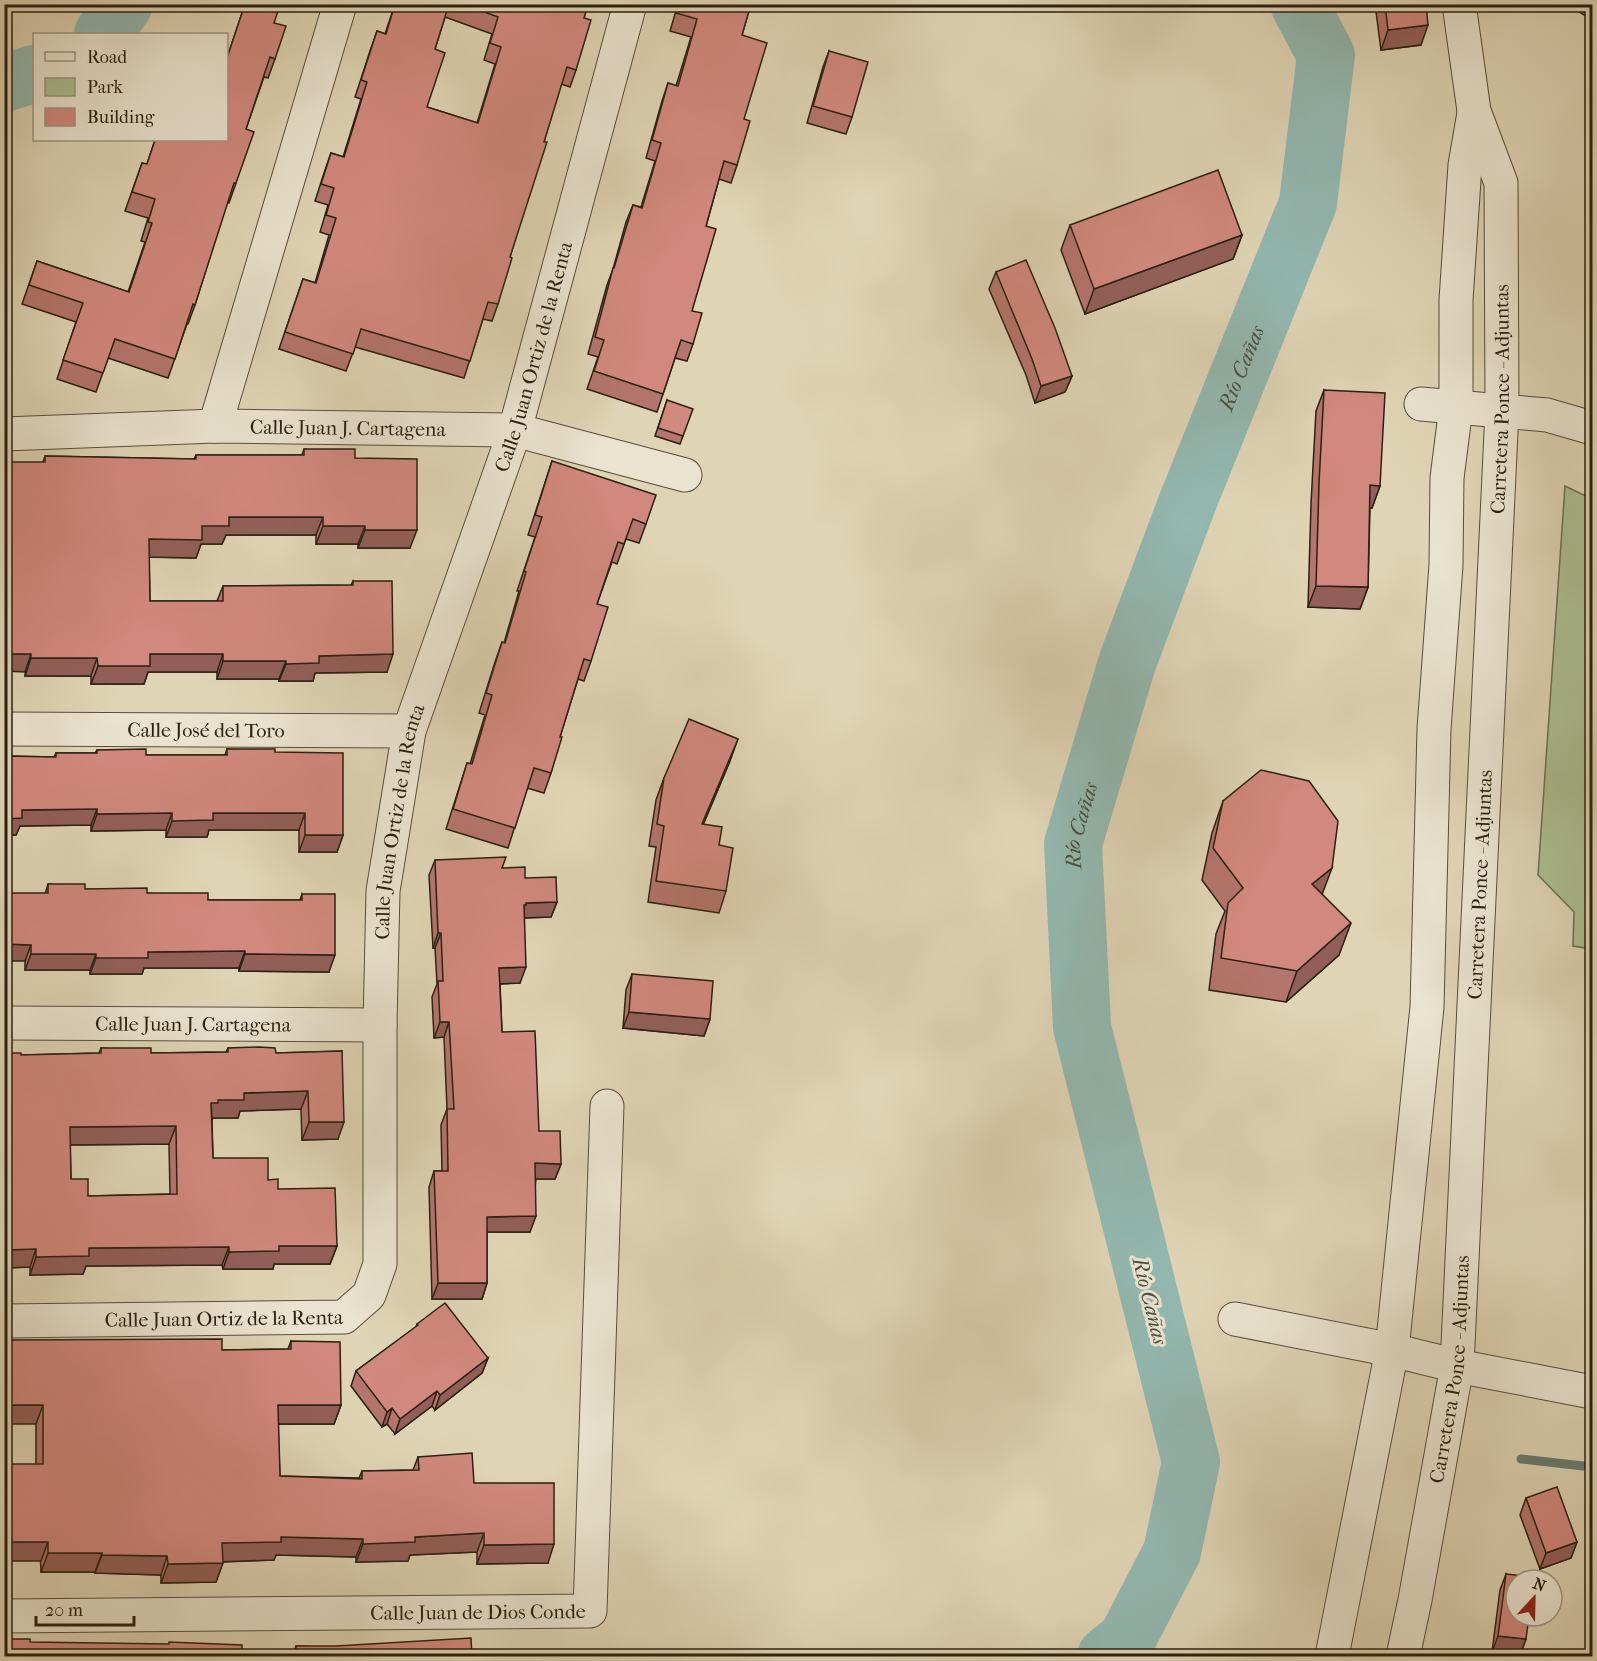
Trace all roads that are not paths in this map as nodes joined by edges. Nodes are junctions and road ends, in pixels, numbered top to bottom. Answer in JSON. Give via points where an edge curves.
{"nodes":[{"id":1,"x":340,"y":4,"type":"edge"},
{"id":2,"x":630,"y":4,"type":"edge"},
{"id":3,"x":1459,"y":4,"type":"edge"},
{"id":4,"x":1474,"y":111,"type":"junction"},
{"id":5,"x":1421,"y":404,"type":"dead end"},
{"id":6,"x":1456,"y":407,"type":"junction"},
{"id":7,"x":1502,"y":411,"type":"junction"},
{"id":8,"x":214,"y":426,"type":"junction"},
{"id":9,"x":1593,"y":428,"type":"edge"},
{"id":10,"x":515,"y":430,"type":"junction"},
{"id":11,"x":4,"y":434,"type":"edge"},
{"id":12,"x":685,"y":475,"type":"dead end"},
{"id":13,"x":4,"y":729,"type":"edge"},
{"id":14,"x":409,"y":730,"type":"junction"},
{"id":15,"x":4,"y":1023,"type":"edge"},
{"id":16,"x":380,"y":1025,"type":"junction"},
{"id":17,"x":607,"y":1106,"type":"dead end"},
{"id":18,"x":1234,"y":1319,"type":"dead end"},
{"id":19,"x":4,"y":1321,"type":"edge"},
{"id":20,"x":1392,"y":1350,"type":"junction"},
{"id":21,"x":1457,"y":1366,"type":"junction"},
{"id":22,"x":1593,"y":1392,"type":"edge"},
{"id":23,"x":4,"y":1616,"type":"edge"},
{"id":24,"x":1332,"y":1656,"type":"edge"},
{"id":25,"x":1403,"y":1656,"type":"edge"}],
"edges":[{"from":1,"to":8,"type":"street"},
{"from":2,"to":10,"type":"street","name":"Calle Juan Ortiz de la Renta"},
{"from":3,"to":4,"type":"street","name":"Carretera Ponce - Adjuntas"},
{"from":4,"to":6,"type":"street","name":"Carretera Ponce - Adjuntas","via":[[1465,165],[1456,300]]},
{"from":4,"to":7,"type":"street","name":"Carretera Ponce - Adjuntas","via":[[1501,183]]},
{"from":5,"to":6,"type":"street"},
{"from":6,"to":7,"type":"street"},
{"from":6,"to":20,"type":"street","name":"Carretera Ponce - Adjuntas","via":[[1447,478],[1446,565],[1434,729],[1426,1007]]},
{"from":7,"to":9,"type":"street","via":[[1547,415]]},
{"from":7,"to":21,"type":"street","name":"Carretera Ponce - Adjuntas"},
{"from":8,"to":10,"type":"street","name":"Calle Juan J. Cartagena"},
{"from":8,"to":11,"type":"street","name":"Calle Juan J. Cartagena"},
{"from":10,"to":12,"type":"street","name":"Calle Juan J. Cartagena"},
{"from":10,"to":14,"type":"street","name":"Calle Juan Ortiz de la Renta"},
{"from":13,"to":14,"type":"street","name":"Calle José del Toro"},
{"from":14,"to":16,"type":"street","name":"Calle Juan Ortiz de la Renta","via":[[383,891]]},
{"from":15,"to":16,"type":"street","name":"Calle Juan J. Cartagena"},
{"from":16,"to":19,"type":"street","name":"Calle Juan Ortiz de la Renta","via":[[380,1264],[369,1295],[344,1317]]},
{"from":17,"to":23,"type":"street","name":"Calle Juan de Dios Conde","via":[[590,1611]]},
{"from":18,"to":20,"type":"street"},
{"from":20,"to":21,"type":"street"},
{"from":20,"to":24,"type":"street","name":"Carretera Ponce - Adjuntas"},
{"from":21,"to":22,"type":"street"},
{"from":21,"to":25,"type":"street","name":"Carretera Ponce - Adjuntas"}]}
